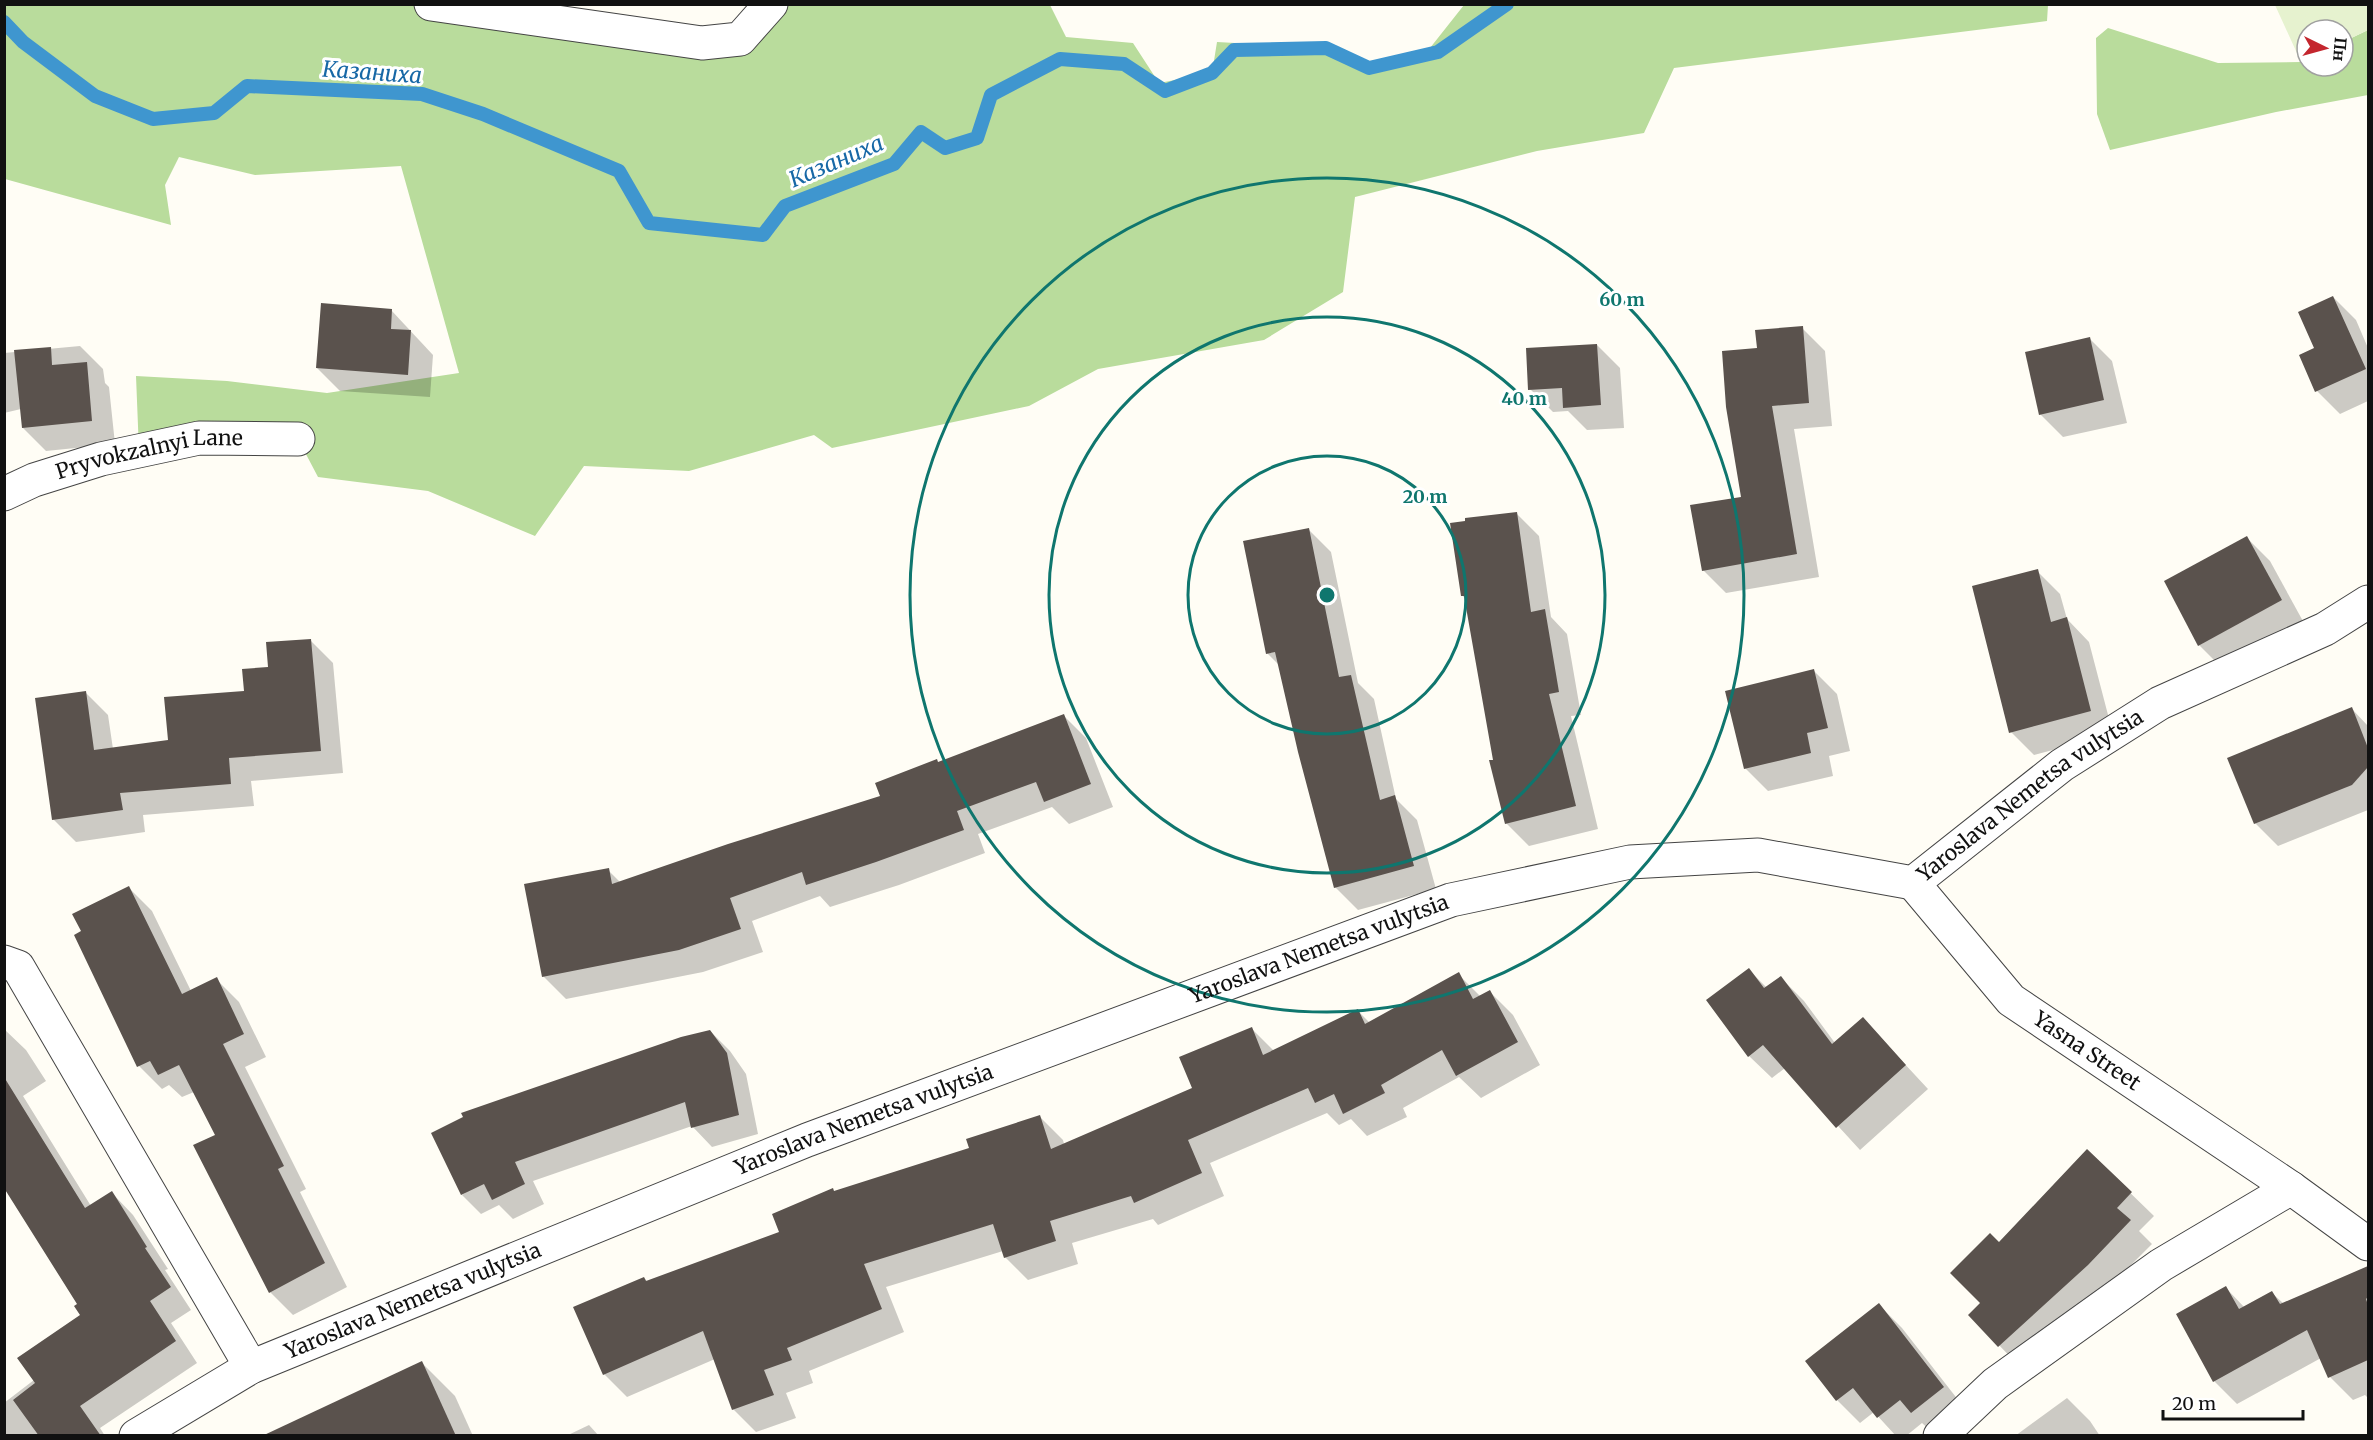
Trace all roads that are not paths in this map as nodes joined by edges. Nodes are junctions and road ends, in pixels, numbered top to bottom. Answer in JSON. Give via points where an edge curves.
{"nodes":[{"id":1,"x":430,"y":4,"type":"edge"},
{"id":2,"x":771,"y":4,"type":"edge"},
{"id":3,"x":298,"y":439,"type":"dead end"},
{"id":4,"x":4,"y":494,"type":"edge"},
{"id":5,"x":2368,"y":602,"type":"edge"},
{"id":6,"x":1912,"y":883,"type":"junction"},
{"id":7,"x":4,"y":962,"type":"edge"},
{"id":8,"x":2291,"y":1188,"type":"junction"},
{"id":9,"x":2368,"y":1244,"type":"edge"},
{"id":10,"x":251,"y":1367,"type":"junction"},
{"id":11,"x":136,"y":1436,"type":"edge"},
{"id":12,"x":1940,"y":1436,"type":"edge"}],
"edges":[{"from":1,"to":2,"type":"street","via":[[702,43],[740,39]]},
{"from":3,"to":4,"type":"street","name":"Pryvokzalnyi Lane","via":[[200,438],[101,459]]},
{"from":5,"to":6,"type":"street","name":"Yaroslava Nemetsa vulytsia","via":[[2325,629],[2160,703],[2062,765]]},
{"from":6,"to":8,"type":"street","name":"Yasna Street","via":[[2011,1000]]},
{"from":6,"to":10,"type":"street","name":"Yaroslava Nemetsa vulytsia","via":[[1758,855],[1630,862],[1451,900],[807,1140]]},
{"from":7,"to":10,"type":"street","via":[[18,967]]},
{"from":8,"to":9,"type":"street","name":"Yasna Street"},
{"from":8,"to":12,"type":"street","via":[[2162,1265],[1995,1384]]},
{"from":10,"to":11,"type":"street","name":"Yaroslava Nemetsa vulytsia"}]}
